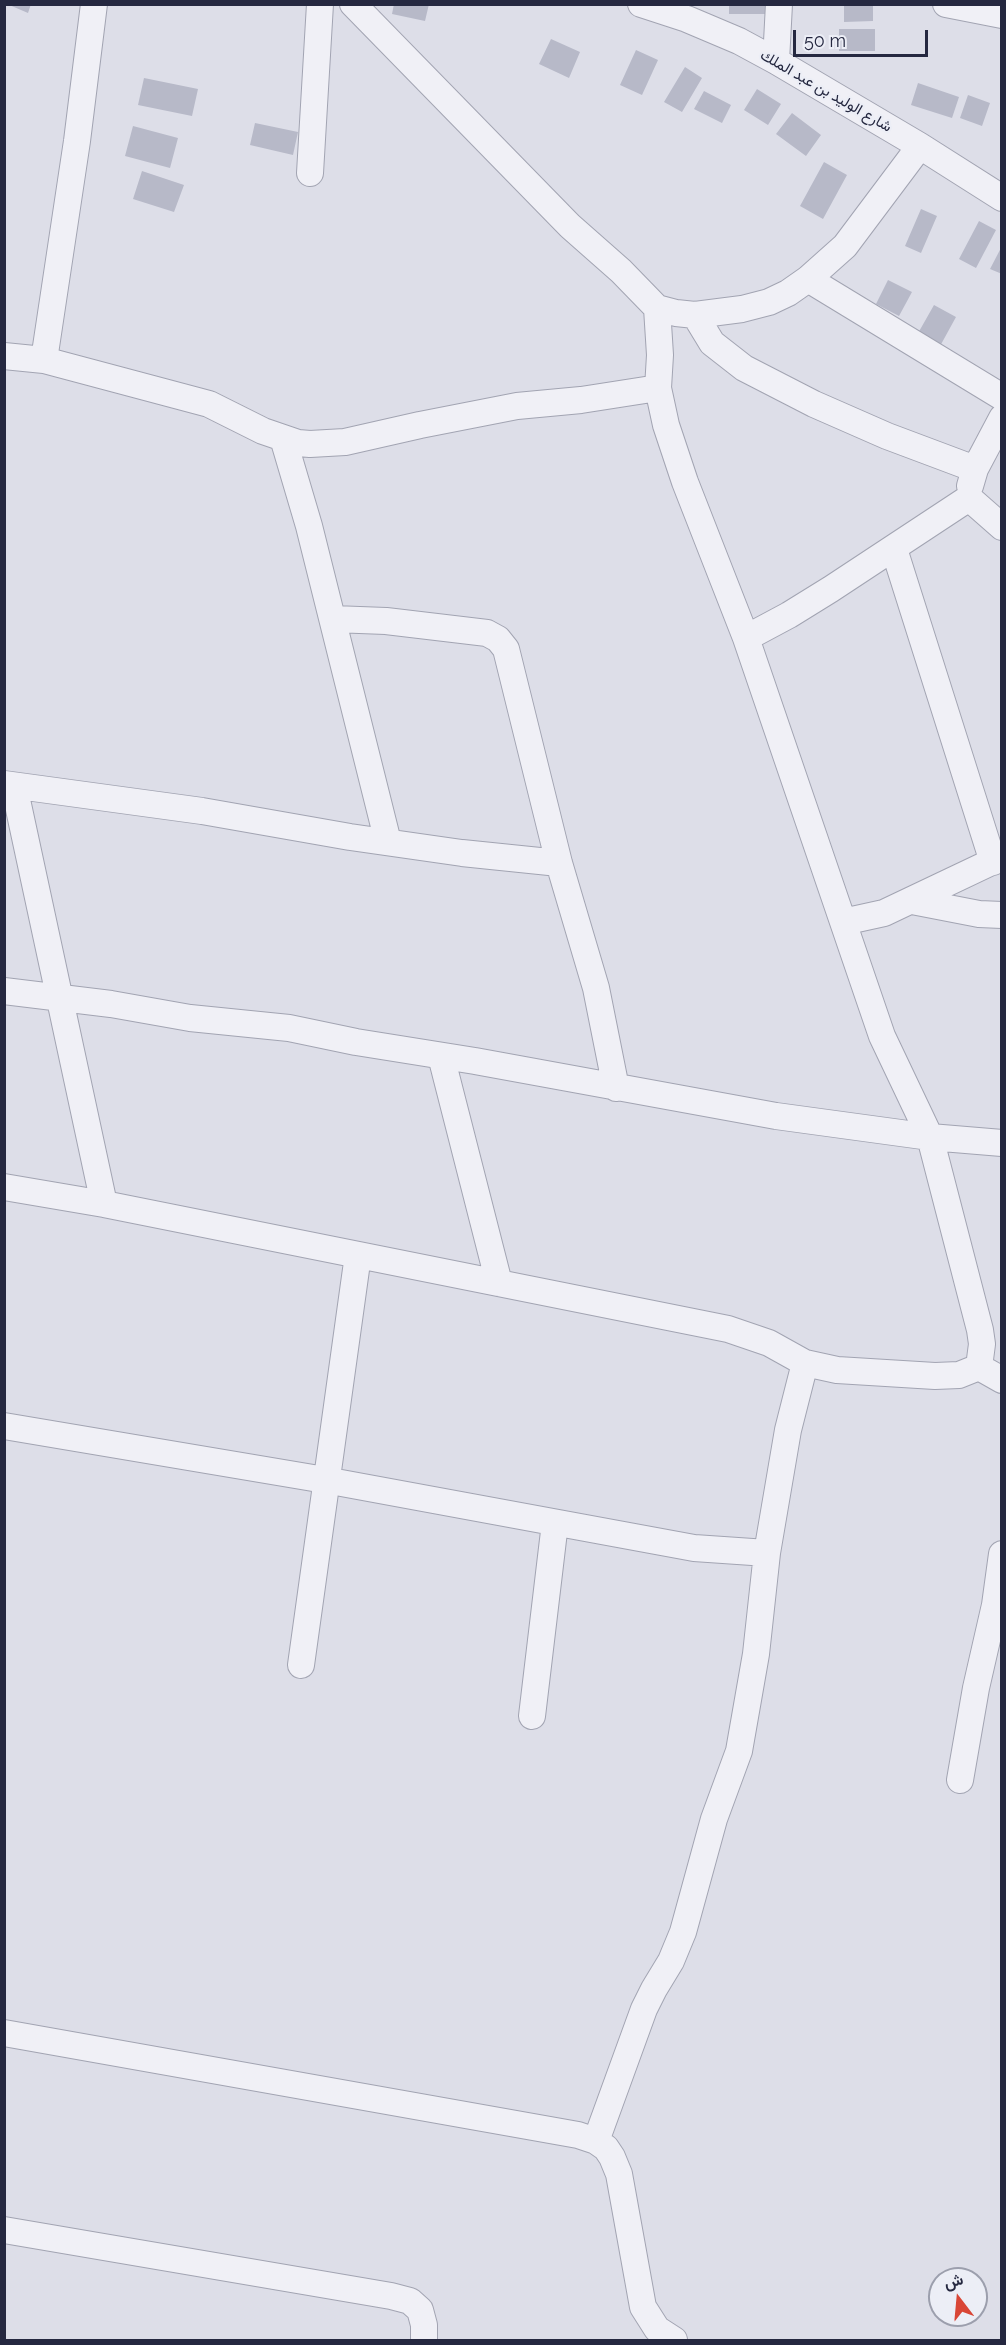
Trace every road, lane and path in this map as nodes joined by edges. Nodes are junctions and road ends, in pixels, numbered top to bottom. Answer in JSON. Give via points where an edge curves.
{"nodes":[{"id":1,"x":94,"y":4,"type":"edge"},
{"id":2,"x":320,"y":4,"type":"edge"},
{"id":3,"x":353,"y":4,"type":"edge"},
{"id":4,"x":641,"y":4,"type":"edge"},
{"id":5,"x":779,"y":4,"type":"edge"},
{"id":6,"x":946,"y":4,"type":"edge"},
{"id":7,"x":1002,"y":15,"type":"edge"},
{"id":8,"x":776,"y":61,"type":"junction"},
{"id":9,"x":920,"y":146,"type":"junction"},
{"id":10,"x":310,"y":173,"type":"dead end"},
{"id":11,"x":1002,"y":198,"type":"edge"},
{"id":12,"x":808,"y":279,"type":"junction"},
{"id":13,"x":657,"y":308,"type":"junction"},
{"id":14,"x":695,"y":315,"type":"junction"},
{"id":15,"x":4,"y":356,"type":"edge"},
{"id":16,"x":44,"y":360,"type":"junction"},
{"id":17,"x":658,"y":388,"type":"junction"},
{"id":18,"x":1002,"y":397,"type":"edge"},
{"id":19,"x":1002,"y":418,"type":"edge"},
{"id":20,"x":283,"y":438,"type":"junction"},
{"id":21,"x":975,"y":469,"type":"junction"},
{"id":22,"x":969,"y":498,"type":"junction"},
{"id":23,"x":1002,"y":528,"type":"edge"},
{"id":24,"x":894,"y":549,"type":"junction"},
{"id":25,"x":333,"y":619,"type":"junction"},
{"id":26,"x":746,"y":639,"type":"junction"},
{"id":27,"x":9,"y":785,"type":"edge"},
{"id":28,"x":388,"y":842,"type":"junction"},
{"id":29,"x":997,"y":859,"type":"edge"},
{"id":30,"x":559,"y":863,"type":"junction"},
{"id":31,"x":912,"y":902,"type":"junction"},
{"id":32,"x":1002,"y":915,"type":"edge"},
{"id":33,"x":843,"y":922,"type":"junction"},
{"id":34,"x":4,"y":991,"type":"edge"},
{"id":35,"x":59,"y":999,"type":"junction"},
{"id":36,"x":441,"y":1056,"type":"junction"},
{"id":37,"x":616,"y":1088,"type":"junction"},
{"id":38,"x":930,"y":1137,"type":"junction"},
{"id":39,"x":1002,"y":1143,"type":"edge"},
{"id":40,"x":4,"y":1187,"type":"edge"},
{"id":41,"x":104,"y":1204,"type":"junction"},
{"id":42,"x":358,"y":1255,"type":"junction"},
{"id":43,"x":499,"y":1283,"type":"junction"},
{"id":44,"x":805,"y":1363,"type":"junction"},
{"id":45,"x":979,"y":1367,"type":"junction"},
{"id":46,"x":1002,"y":1380,"type":"edge"},
{"id":47,"x":4,"y":1426,"type":"edge"},
{"id":48,"x":325,"y":1480,"type":"junction"},
{"id":49,"x":555,"y":1523,"type":"junction"},
{"id":50,"x":767,"y":1553,"type":"junction"},
{"id":51,"x":1002,"y":1554,"type":"edge"},
{"id":52,"x":998,"y":1606,"type":"edge"},
{"id":53,"x":301,"y":1665,"type":"dead end"},
{"id":54,"x":532,"y":1716,"type":"dead end"},
{"id":55,"x":960,"y":1780,"type":"dead end"},
{"id":56,"x":4,"y":2033,"type":"edge"},
{"id":57,"x":596,"y":2140,"type":"junction"},
{"id":58,"x":4,"y":2230,"type":"edge"},
{"id":59,"x":424,"y":2340,"type":"edge"},
{"id":60,"x":674,"y":2340,"type":"edge"}],
"edges":[{"from":1,"to":16,"type":"street"},
{"from":2,"to":10,"type":"street"},
{"from":3,"to":13,"type":"street","via":[[513,170]]},
{"from":4,"to":8,"type":"street","name":"شارع الوليد بن عبد الملك","via":[[739,41]]},
{"from":5,"to":8,"type":"street"},
{"from":6,"to":7,"type":"street"},
{"from":8,"to":9,"type":"street","name":"شارع الوليد بن عبد الملك"},
{"from":9,"to":11,"type":"street","name":"شارع الوليد بن عبد الملك"},
{"from":9,"to":12,"type":"street","via":[[845,246]]},
{"from":12,"to":14,"type":"street","via":[[769,302]]},
{"from":12,"to":18,"type":"street"},
{"from":13,"to":14,"type":"street"},
{"from":13,"to":17,"type":"street"},
{"from":14,"to":21,"type":"street","via":[[712,343],[744,368],[814,404]]},
{"from":15,"to":16,"type":"street"},
{"from":16,"to":20,"type":"street","via":[[209,404]]},
{"from":17,"to":20,"type":"street","via":[[517,406],[345,442],[298,443]]},
{"from":17,"to":26,"type":"street","via":[[685,482]]},
{"from":19,"to":21,"type":"street"},
{"from":20,"to":25,"type":"street"},
{"from":21,"to":22,"type":"street"},
{"from":22,"to":23,"type":"street"},
{"from":22,"to":24,"type":"street"},
{"from":24,"to":26,"type":"street"},
{"from":24,"to":29,"type":"street"},
{"from":25,"to":28,"type":"street"},
{"from":25,"to":30,"type":"street","via":[[487,633],[502,643]]},
{"from":26,"to":33,"type":"street"},
{"from":27,"to":28,"type":"street"},
{"from":27,"to":35,"type":"street"},
{"from":28,"to":30,"type":"street"},
{"from":29,"to":31,"type":"street"},
{"from":30,"to":37,"type":"street","via":[[596,988]]},
{"from":31,"to":32,"type":"street"},
{"from":31,"to":33,"type":"street"},
{"from":33,"to":38,"type":"street","via":[[882,1036]]},
{"from":34,"to":35,"type":"street"},
{"from":35,"to":36,"type":"street","via":[[289,1028]]},
{"from":35,"to":41,"type":"street"},
{"from":36,"to":37,"type":"street"},
{"from":36,"to":43,"type":"street"},
{"from":37,"to":38,"type":"street"},
{"from":38,"to":39,"type":"street"},
{"from":38,"to":45,"type":"street","via":[[980,1330]]},
{"from":40,"to":41,"type":"street"},
{"from":41,"to":42,"type":"street"},
{"from":42,"to":43,"type":"street"},
{"from":42,"to":48,"type":"street"},
{"from":43,"to":44,"type":"street","via":[[728,1329],[769,1343]]},
{"from":44,"to":45,"type":"street","via":[[837,1370],[935,1376],[959,1375]]},
{"from":44,"to":50,"type":"street","via":[[788,1430]]},
{"from":45,"to":46,"type":"street"},
{"from":47,"to":48,"type":"street"},
{"from":48,"to":49,"type":"street"},
{"from":48,"to":53,"type":"street"},
{"from":49,"to":50,"type":"street","via":[[694,1548]]},
{"from":49,"to":54,"type":"street"},
{"from":50,"to":57,"type":"street","via":[[756,1654],[739,1751],[714,1819],[683,1932],[644,2009]]},
{"from":51,"to":52,"type":"street"},
{"from":52,"to":55,"type":"street","via":[[976,1688]]},
{"from":56,"to":57,"type":"street"},
{"from":57,"to":60,"type":"street","via":[[606,2148],[619,2174],[643,2307],[657,2329]]},
{"from":58,"to":59,"type":"street","via":[[391,2296],[410,2301],[420,2310]]}]}
